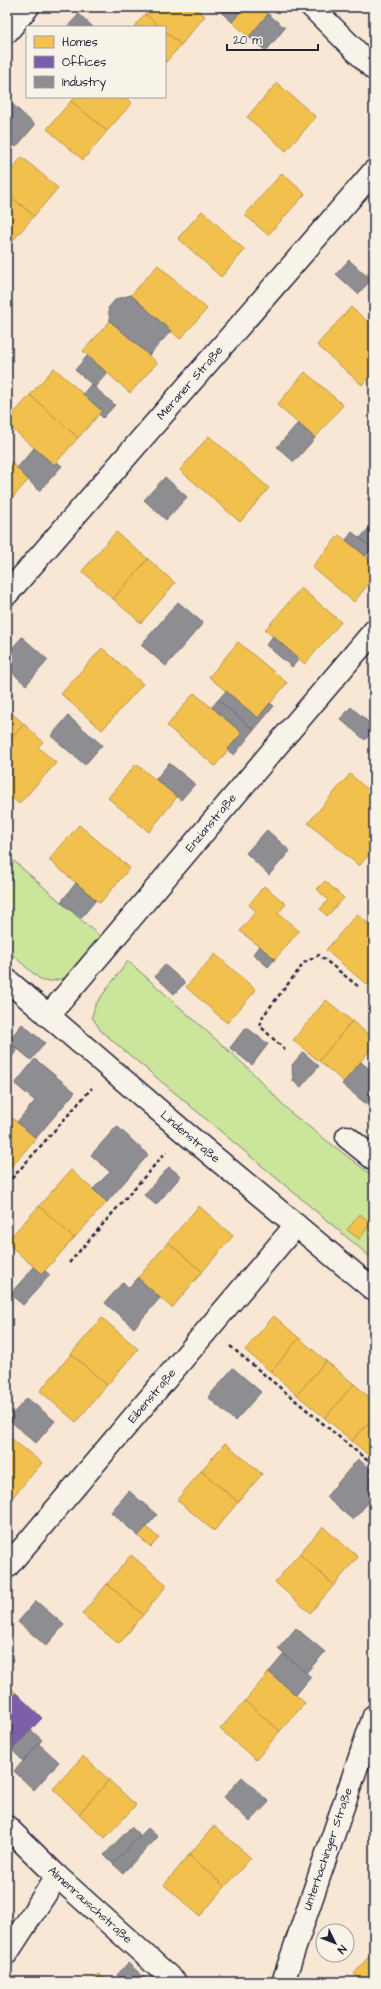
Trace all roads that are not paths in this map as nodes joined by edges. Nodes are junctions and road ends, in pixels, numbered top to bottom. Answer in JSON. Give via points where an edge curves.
{"nodes":[{"id":1,"x":28,"y":7,"type":"edge"},
{"id":2,"x":312,"y":7,"type":"edge"},
{"id":3,"x":7,"y":32,"type":"edge"},
{"id":4,"x":374,"y":69,"type":"edge"},
{"id":5,"x":374,"y":171,"type":"edge"},
{"id":6,"x":7,"y":594,"type":"edge"},
{"id":7,"x":374,"y":630,"type":"edge"},
{"id":8,"x":7,"y":980,"type":"edge"},
{"id":9,"x":48,"y":1016,"type":"junction"},
{"id":10,"x":348,"y":1137,"type":"dead end"},
{"id":11,"x":374,"y":1159,"type":"edge"},
{"id":12,"x":296,"y":1225,"type":"junction"},
{"id":13,"x":374,"y":1290,"type":"edge"},
{"id":14,"x":7,"y":1567,"type":"edge"},
{"id":15,"x":374,"y":1716,"type":"edge"},
{"id":16,"x":7,"y":1827,"type":"edge"},
{"id":17,"x":57,"y":1876,"type":"junction"},
{"id":18,"x":7,"y":1952,"type":"edge"},
{"id":19,"x":175,"y":1982,"type":"edge"},
{"id":20,"x":283,"y":1982,"type":"edge"}],
"edges":[{"from":1,"to":3,"type":"street"},
{"from":2,"to":4,"type":"street"},
{"from":5,"to":6,"type":"street","name":"Meraner Straße"},
{"from":7,"to":9,"type":"street","name":"Enzianstraße"},
{"from":8,"to":9,"type":"street","name":"Lindenstraße"},
{"from":9,"to":12,"type":"street","name":"Lindenstraße"},
{"from":10,"to":11,"type":"street"},
{"from":12,"to":13,"type":"street","name":"Lindenstraße"},
{"from":12,"to":14,"type":"street","name":"Eibenstraße"},
{"from":15,"to":20,"type":"street","name":"Unterhachinger Straße"},
{"from":16,"to":17,"type":"street","name":"Almenrauschstraße"},
{"from":17,"to":18,"type":"street"},
{"from":17,"to":19,"type":"street","name":"Almenrauschstraße"}]}
